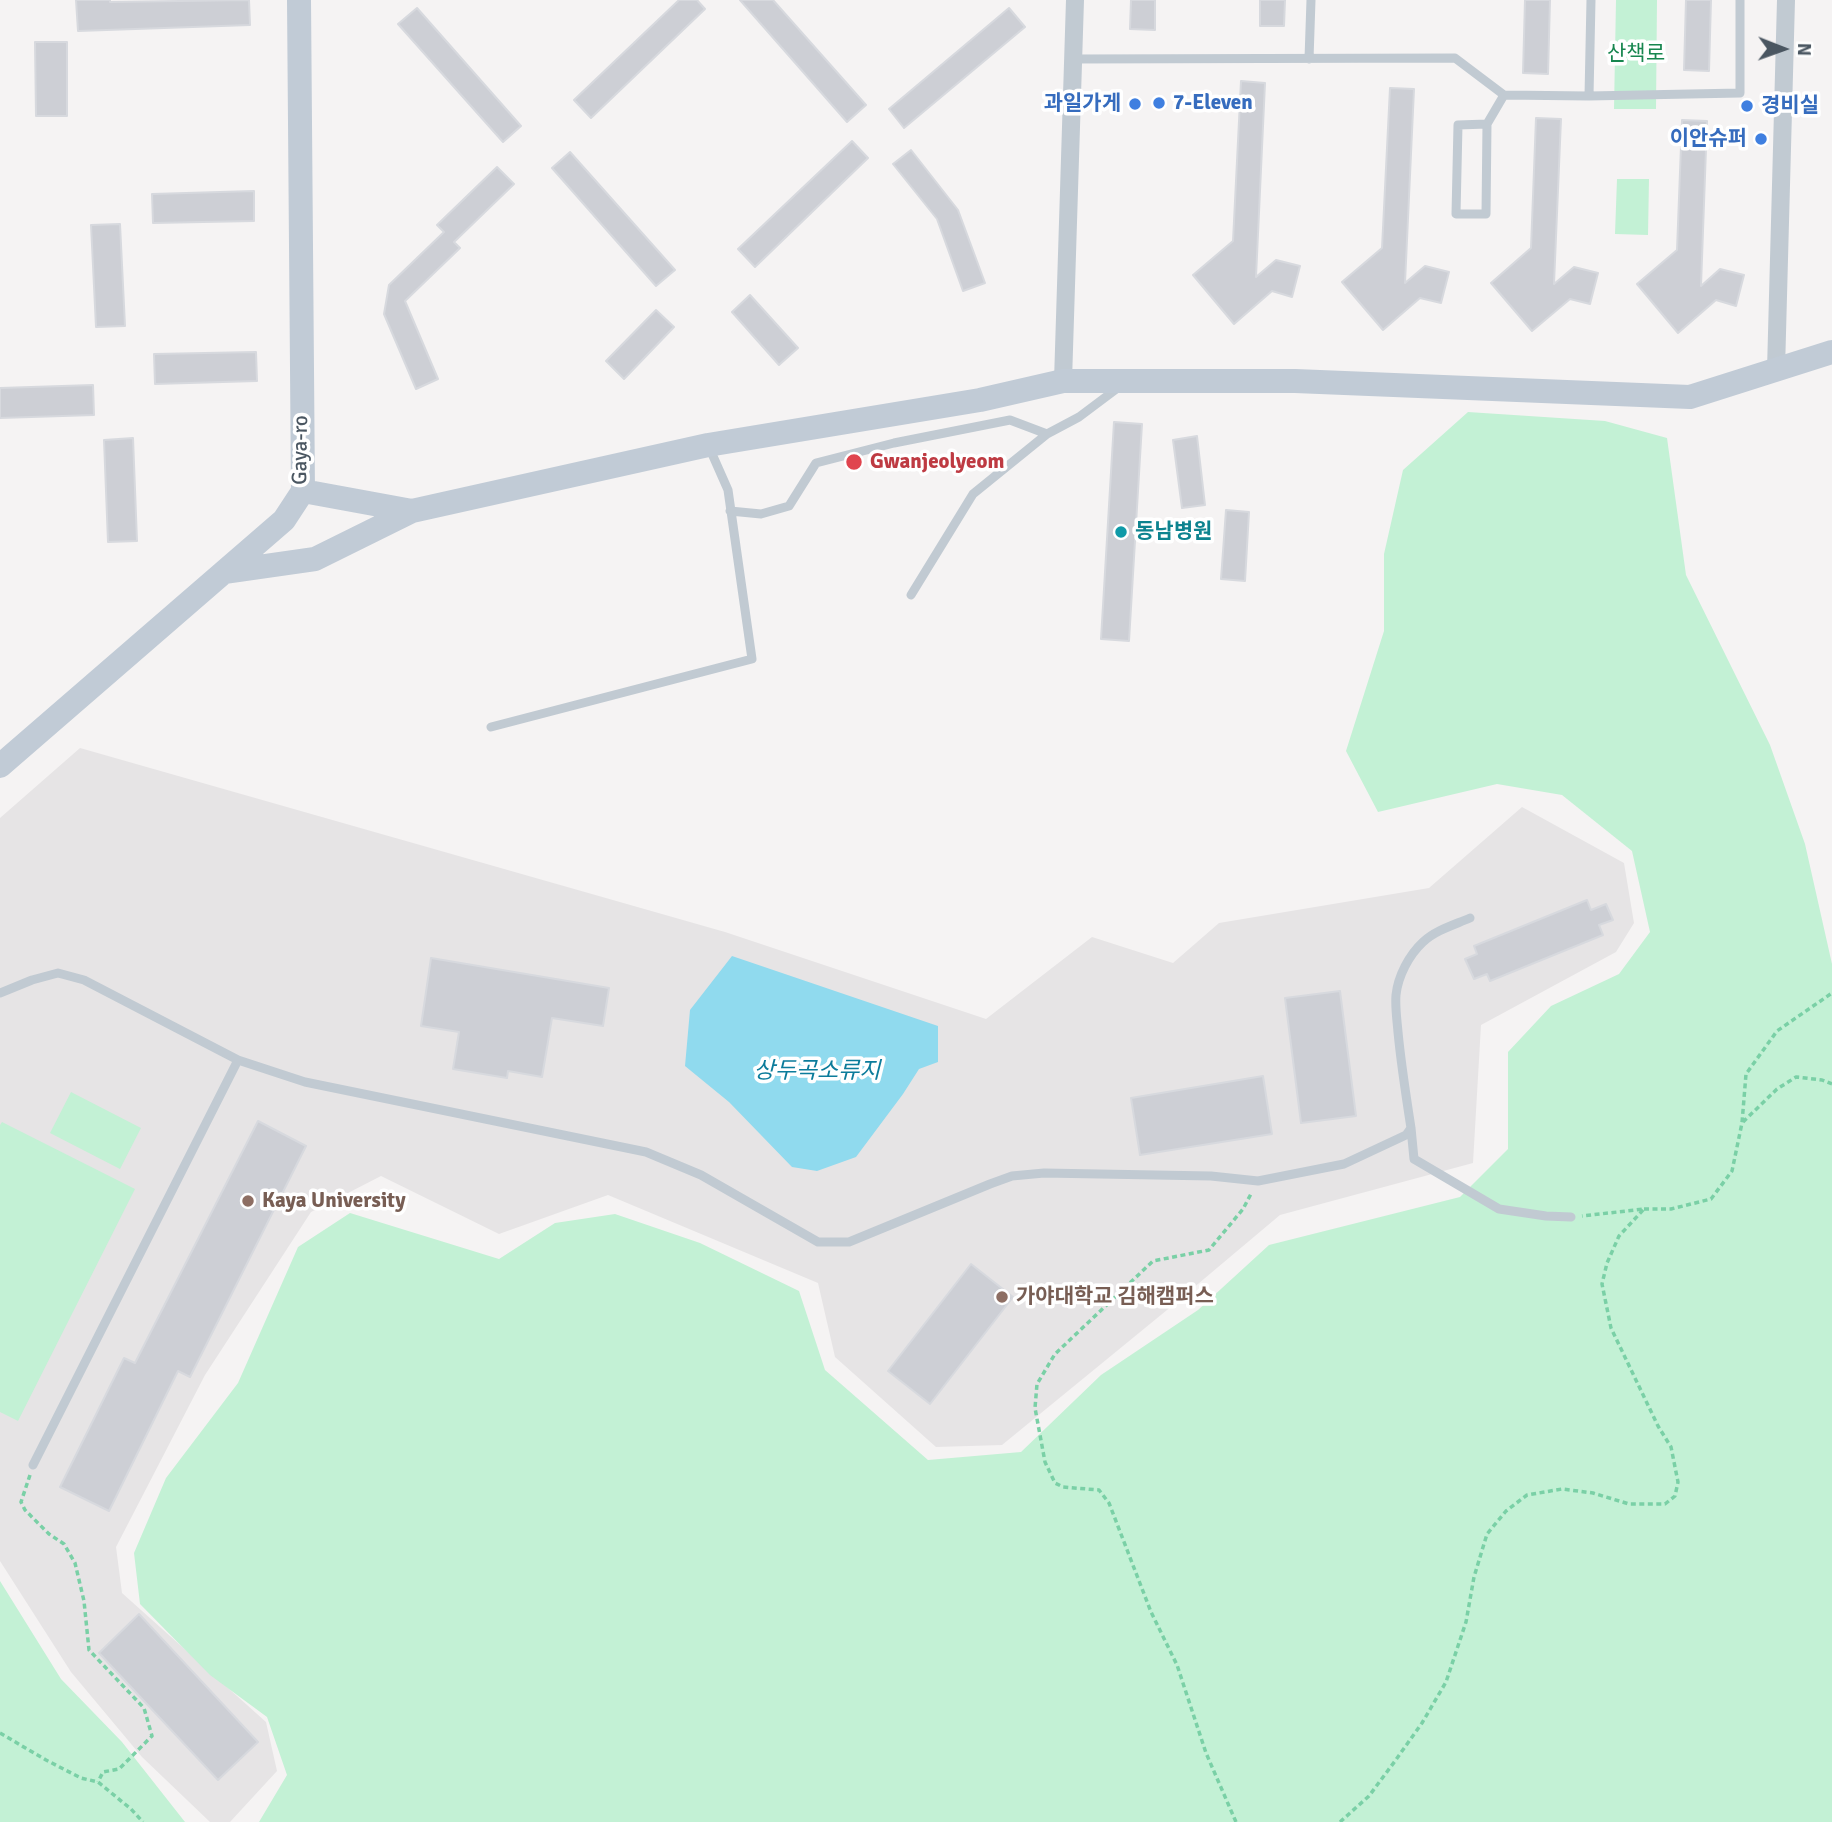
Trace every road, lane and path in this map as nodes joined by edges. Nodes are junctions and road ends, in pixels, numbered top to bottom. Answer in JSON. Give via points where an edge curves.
{"nodes":[{"id":1,"x":299,"y":0,"type":"edge"},
{"id":2,"x":1075,"y":0,"type":"edge"},
{"id":3,"x":1311,"y":0,"type":"edge"},
{"id":4,"x":1591,"y":0,"type":"edge"},
{"id":5,"x":1740,"y":0,"type":"edge"},
{"id":6,"x":1786,"y":0,"type":"edge"},
{"id":7,"x":1074,"y":59,"type":"junction"},
{"id":8,"x":1309,"y":59,"type":"junction"},
{"id":9,"x":1504,"y":95,"type":"junction"},
{"id":10,"x":1589,"y":96,"type":"junction"},
{"id":11,"x":1487,"y":124,"type":"junction"},
{"id":12,"x":1832,"y":352,"type":"edge"},
{"id":13,"x":1776,"y":370,"type":"junction"},
{"id":14,"x":1128,"y":380,"type":"junction"},
{"id":15,"x":1063,"y":381,"type":"junction"},
{"id":16,"x":1047,"y":434,"type":"junction"},
{"id":17,"x":708,"y":445,"type":"junction"},
{"id":18,"x":303,"y":491,"type":"junction"},
{"id":19,"x":412,"y":511,"type":"junction"},
{"id":20,"x":730,"y":511,"type":"junction"},
{"id":21,"x":224,"y":572,"type":"junction"},
{"id":22,"x":911,"y":595,"type":"dead end"},
{"id":23,"x":491,"y":727,"type":"dead end"},
{"id":24,"x":0,"y":765,"type":"edge"},
{"id":25,"x":1471,"y":918,"type":"dead end"},
{"id":26,"x":0,"y":993,"type":"edge"},
{"id":27,"x":1832,"y":993,"type":"edge"},
{"id":28,"x":238,"y":1060,"type":"junction"},
{"id":29,"x":1832,"y":1084,"type":"edge"},
{"id":30,"x":1742,"y":1123,"type":"junction"},
{"id":31,"x":1411,"y":1128,"type":"junction"},
{"id":32,"x":1258,"y":1181,"type":"junction"},
{"id":33,"x":1644,"y":1209,"type":"junction"},
{"id":34,"x":1572,"y":1217,"type":"joint"},
{"id":35,"x":33,"y":1465,"type":"joint"},
{"id":36,"x":0,"y":1734,"type":"edge"},
{"id":37,"x":98,"y":1782,"type":"junction"},
{"id":38,"x":142,"y":1822,"type":"edge"},
{"id":39,"x":1236,"y":1822,"type":"edge"},
{"id":40,"x":1340,"y":1822,"type":"edge"}],
"edges":[{"from":1,"to":18,"type":"street","name":"Gaya-ro"},
{"from":2,"to":7,"type":"street"},
{"from":3,"to":8,"type":"lane"},
{"from":4,"to":10,"type":"lane"},
{"from":5,"to":10,"type":"lane","via":[[1740,93]]},
{"from":6,"to":13,"type":"street"},
{"from":7,"to":8,"type":"lane"},
{"from":7,"to":15,"type":"street"},
{"from":8,"to":9,"type":"lane","via":[[1455,58]]},
{"from":9,"to":10,"type":"lane"},
{"from":9,"to":11,"type":"lane"},
{"from":11,"to":11,"type":"lane","via":[[1486,214],[1457,214],[1458,125]]},
{"from":12,"to":13,"type":"street"},
{"from":13,"to":14,"type":"street","via":[[1690,397],[1295,381]]},
{"from":14,"to":15,"type":"street"},
{"from":14,"to":16,"type":"lane","via":[[1079,417]]},
{"from":15,"to":17,"type":"street","via":[[980,400]]},
{"from":16,"to":20,"type":"lane","via":[[1010,420],[894,443],[816,463],[789,506],[761,514]]},
{"from":16,"to":22,"type":"lane","via":[[973,494]]},
{"from":17,"to":19,"type":"street"},
{"from":17,"to":20,"type":"lane","via":[[727,490]]},
{"from":18,"to":19,"type":"street"},
{"from":18,"to":21,"type":"street","name":"Gaya-ro","via":[[284,520]]},
{"from":19,"to":21,"type":"street","via":[[315,559]]},
{"from":20,"to":23,"type":"lane","via":[[752,659]]},
{"from":21,"to":24,"type":"street","name":"Gaya-ro"},
{"from":25,"to":31,"type":"lane","via":[[1423,942],[1398,985],[1396,1015]]},
{"from":26,"to":28,"type":"lane","via":[[58,973],[84,980]]},
{"from":27,"to":30,"type":"path","via":[[1777,1031],[1746,1074]]},
{"from":28,"to":32,"type":"lane","via":[[305,1082],[646,1152],[701,1175],[818,1242],[849,1242],[1012,1176],[1212,1176]]},
{"from":28,"to":35,"type":"lane"},
{"from":29,"to":30,"type":"path","via":[[1796,1077]]},
{"from":30,"to":33,"type":"path","via":[[1732,1171],[1711,1199],[1671,1209]]},
{"from":31,"to":32,"type":"lane","via":[[1406,1135],[1344,1164]]},
{"from":31,"to":34,"type":"lane","via":[[1414,1159],[1499,1209]]},
{"from":32,"to":39,"type":"path","via":[[1243,1209],[1209,1250],[1153,1261],[1055,1354],[1037,1384],[1035,1408],[1045,1462],[1055,1483],[1099,1490],[1109,1503]]},
{"from":33,"to":34,"type":"path"},
{"from":33,"to":40,"type":"path","via":[[1619,1236],[1602,1284],[1611,1328],[1671,1447],[1678,1482],[1675,1496],[1665,1504],[1629,1504],[1562,1489],[1527,1495],[1506,1511],[1487,1534],[1446,1682],[1395,1761]]},
{"from":35,"to":37,"type":"path","via":[[22,1502],[25,1510],[64,1544],[75,1563],[89,1650],[144,1708],[152,1736],[119,1769],[103,1772]]},
{"from":36,"to":37,"type":"path"},
{"from":37,"to":38,"type":"path"}]}
